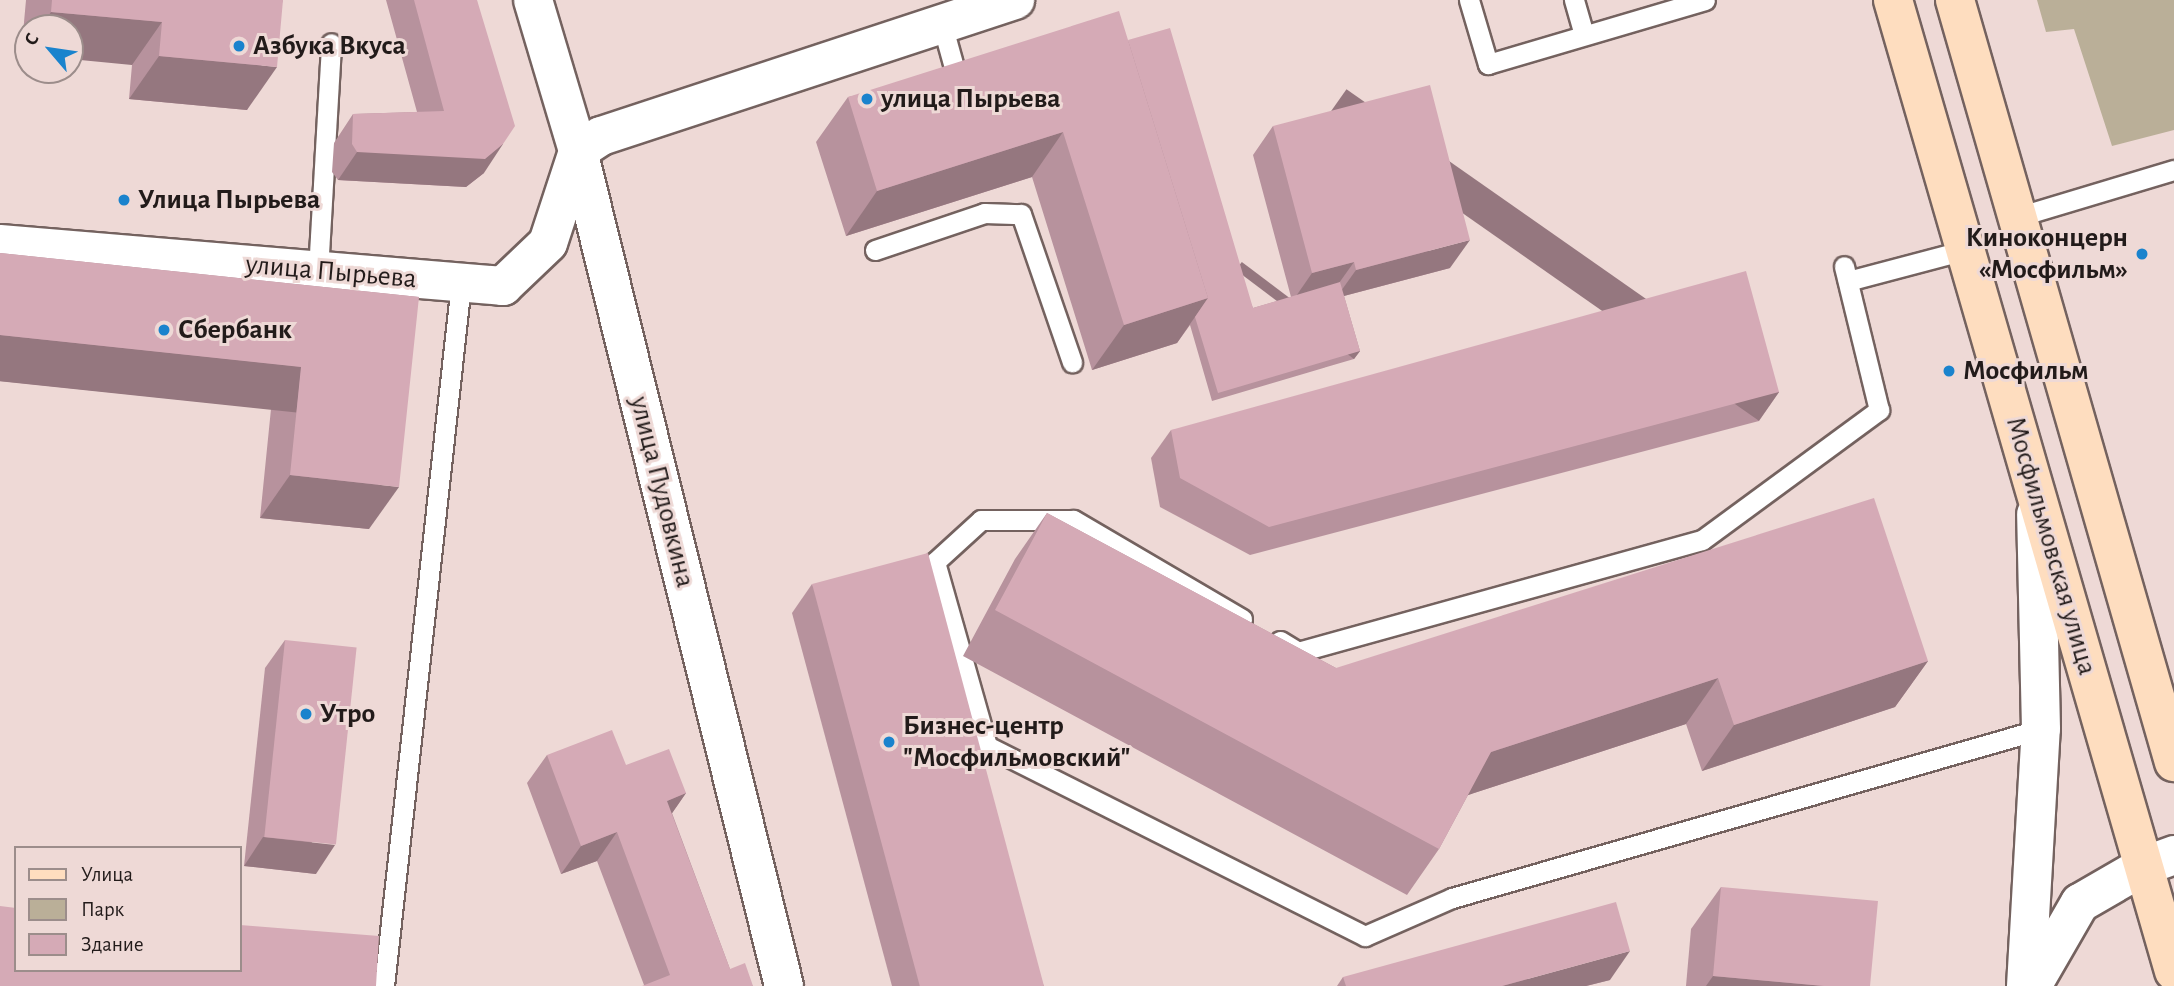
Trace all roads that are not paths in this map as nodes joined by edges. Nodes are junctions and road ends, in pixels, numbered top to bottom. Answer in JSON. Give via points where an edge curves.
{"nodes":[{"id":1,"x":533,"y":0,"type":"edge"},
{"id":2,"x":1015,"y":0,"type":"edge"},
{"id":3,"x":1469,"y":0,"type":"edge"},
{"id":4,"x":1574,"y":0,"type":"edge"},
{"id":5,"x":1705,"y":0,"type":"edge"},
{"id":6,"x":1893,"y":0,"type":"edge"},
{"id":7,"x":1955,"y":0,"type":"edge"},
{"id":8,"x":955,"y":13,"type":"edge"},
{"id":9,"x":1584,"y":35,"type":"junction"},
{"id":10,"x":331,"y":43,"type":"dead end"},
{"id":11,"x":957,"y":78,"type":"edge"},
{"id":12,"x":578,"y":151,"type":"junction"},
{"id":13,"x":2174,"y":170,"type":"edge"},
{"id":14,"x":2017,"y":218,"type":"junction"},
{"id":15,"x":0,"y":244,"type":"edge"},
{"id":16,"x":875,"y":250,"type":"dead end"},
{"id":17,"x":1965,"y":250,"type":"junction"},
{"id":18,"x":318,"y":271,"type":"junction"},
{"id":19,"x":461,"y":283,"type":"junction"},
{"id":20,"x":1072,"y":362,"type":"dead end"},
{"id":21,"x":2036,"y":491,"type":"junction"},
{"id":22,"x":2041,"y":729,"type":"junction"},
{"id":23,"x":2174,"y":762,"type":"edge"},
{"id":24,"x":2159,"y":860,"type":"edge"},
{"id":25,"x":2174,"y":971,"type":"edge"},
{"id":26,"x":384,"y":986,"type":"edge"},
{"id":27,"x":784,"y":986,"type":"edge"},
{"id":28,"x":2026,"y":986,"type":"edge"},
{"id":29,"x":2032,"y":986,"type":"edge"}],
"edges":[{"from":1,"to":12,"type":"street","name":"улица Пудовкина"},
{"from":2,"to":8,"type":"street"},
{"from":3,"to":9,"type":"lane","via":[[1488,64]]},
{"from":4,"to":9,"type":"lane"},
{"from":5,"to":9,"type":"lane"},
{"from":6,"to":17,"type":"main road","name":"Мосфильмовская улица"},
{"from":7,"to":14,"type":"main road","name":"Мосфильмовская улица"},
{"from":8,"to":11,"type":"lane"},
{"from":8,"to":12,"type":"street","via":[[601,136]]},
{"from":10,"to":18,"type":"lane"},
{"from":12,"to":19,"type":"street","name":"улица Пырьева","via":[[548,243],[503,286]]},
{"from":12,"to":27,"type":"street","name":"улица Пудовкина"},
{"from":13,"to":14,"type":"lane"},
{"from":14,"to":23,"type":"main road","name":"Мосфильмовская улица"},
{"from":15,"to":18,"type":"street","name":"улица Пырьева"},
{"from":16,"to":20,"type":"lane","via":[[984,213],[1021,215]]},
{"from":17,"to":21,"type":"main road","name":"Мосфильмовская улица"},
{"from":17,"to":22,"type":"lane","via":[[1846,274],[1879,410],[1702,540],[1298,652],[1073,520],[981,520],[935,562],[987,746],[1365,936],[1452,898]]},
{"from":18,"to":19,"type":"street","name":"улица Пырьева"},
{"from":19,"to":26,"type":"lane"},
{"from":21,"to":22,"type":"street"},
{"from":21,"to":24,"type":"main road","name":"Мосфильмовская улица"},
{"from":22,"to":28,"type":"street"},
{"from":24,"to":25,"type":"main road","name":"Мосфильмовская улица"},
{"from":24,"to":29,"type":"street","via":[[2080,903]]}]}
